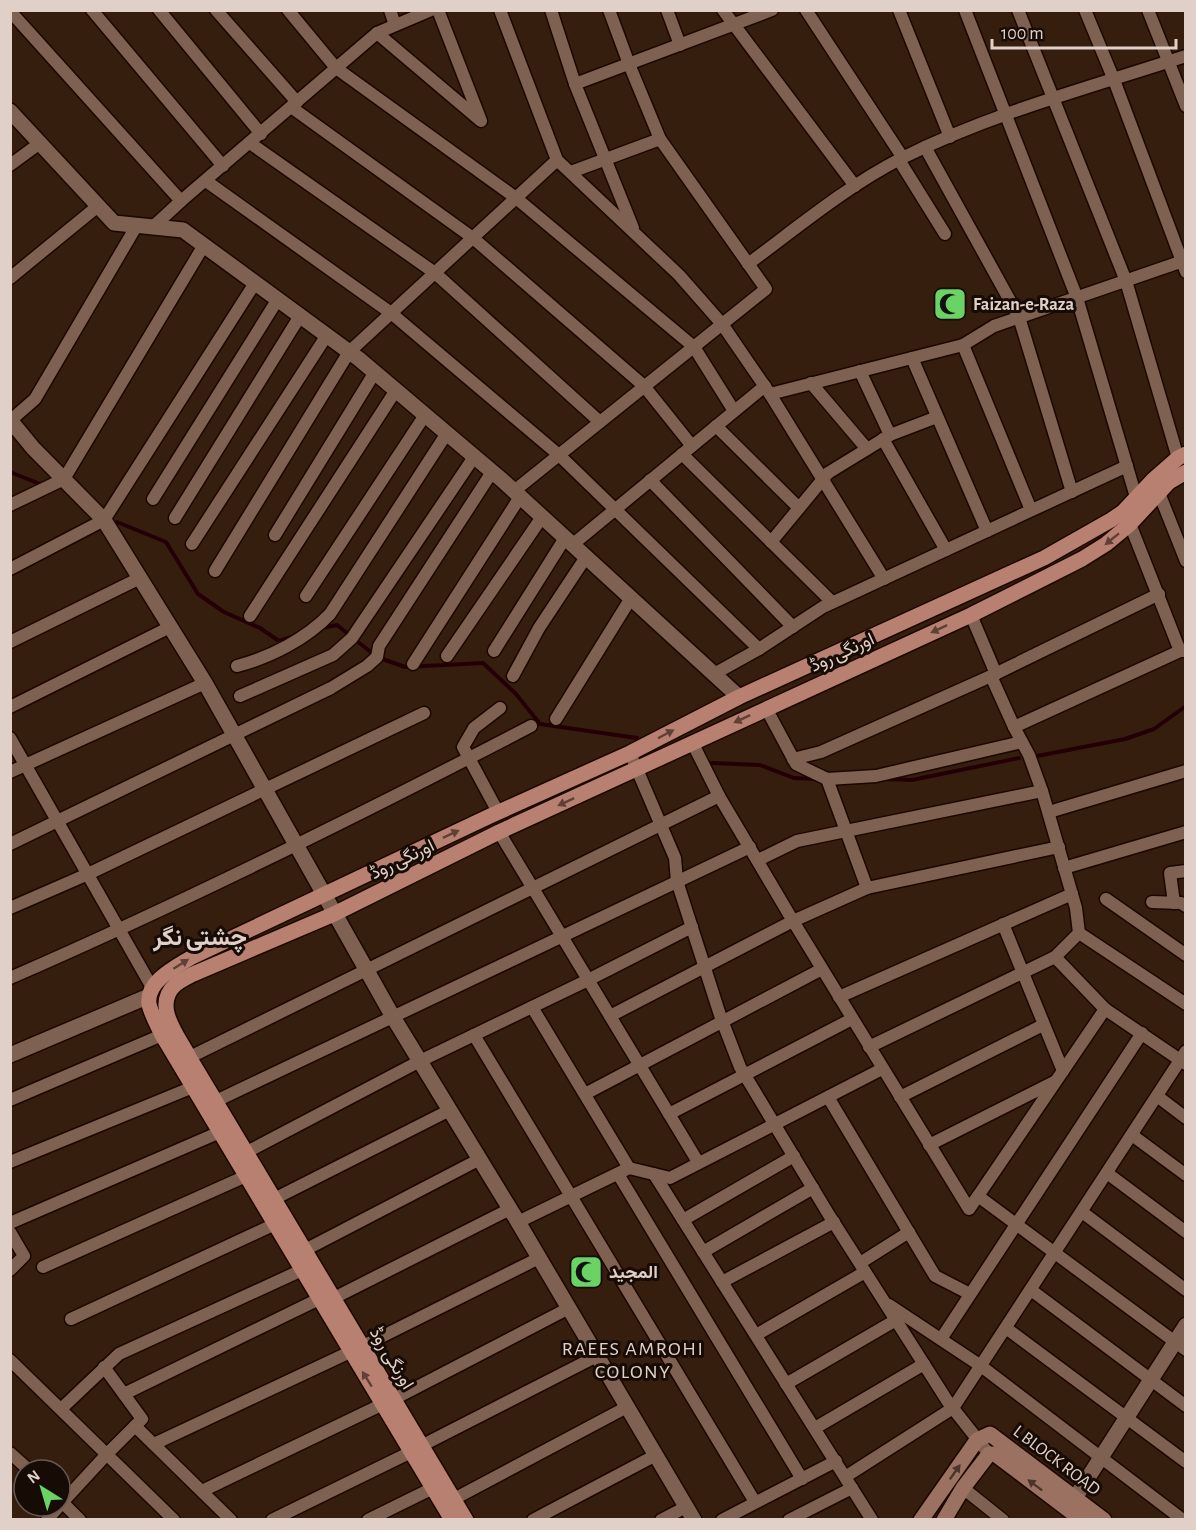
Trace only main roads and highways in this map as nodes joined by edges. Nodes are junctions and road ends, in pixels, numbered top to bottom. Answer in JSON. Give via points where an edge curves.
{"nodes":[{"id":1,"x":1182,"y":456,"type":"edge"},
{"id":2,"x":1185,"y":472,"type":"edge"},
{"id":3,"x":184,"y":1060,"type":"junction"},
{"id":4,"x":326,"y":1299,"type":"junction"},
{"id":5,"x":417,"y":1448,"type":"junction"},
{"id":6,"x":452,"y":1520,"type":"edge"},
{"id":7,"x":466,"y":1520,"type":"edge"},
{"id":8,"x":921,"y":1520,"type":"edge"},
{"id":9,"x":945,"y":1520,"type":"edge"},
{"id":10,"x":1082,"y":1520,"type":"edge"},
{"id":11,"x":1104,"y":1520,"type":"edge"}],
"edges":[{"from":3,"to":1,"type":"main road","name":"اورنگی روڈ","one_way":true,"via":[[162,1035],[149,1006],[151,992],[165,974],[192,957],[630,753],[740,697],[1044,558],[1112,520]]},
{"from":2,"to":3,"type":"main road","name":"اورنگی روڈ","one_way":true,"via":[[1169,482],[1130,524],[1082,559],[971,615],[499,832],[334,914],[191,975],[175,985],[166,1004],[166,1015]]},
{"from":3,"to":4,"type":"main road","name":"اورنگی روڈ","via":[[216,1101],[247,1152],[305,1250]]},
{"from":3,"to":4,"type":"main road","name":"اورنگی روڈ","via":[[193,1087],[302,1270]]},
{"from":4,"to":5,"type":"main road","name":"اورنگی روڈ"},
{"from":5,"to":6,"type":"main road","name":"اورنگی روڈ","via":[[433,1488]]},
{"from":5,"to":7,"type":"main road","name":"اورنگی روڈ"},
{"from":8,"to":11,"type":"main road","name":"L BLOCK ROAD","one_way":true,"via":[[977,1440],[990,1434]]},
{"from":10,"to":9,"type":"main road","name":"L BLOCK ROAD","one_way":true,"via":[[995,1454],[989,1454],[963,1488]]}]}
